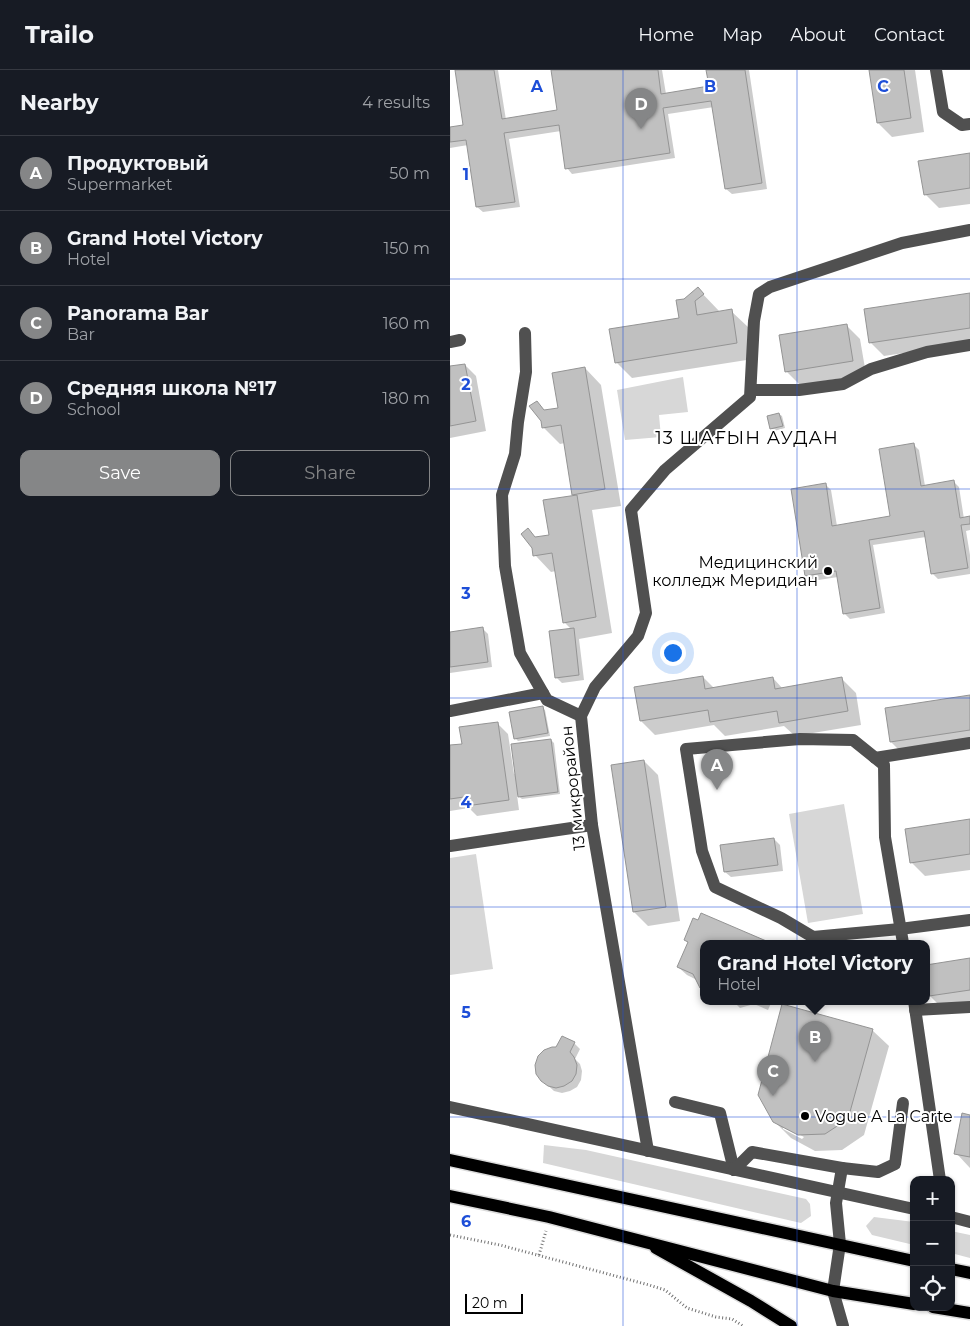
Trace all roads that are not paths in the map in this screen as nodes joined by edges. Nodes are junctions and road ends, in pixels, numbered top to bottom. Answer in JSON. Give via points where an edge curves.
{"nodes":[{"id":1,"x":936,"y":70,"type":"edge"},
{"id":2,"x":970,"y":124,"type":"edge"},
{"id":3,"x":970,"y":230,"type":"edge"},
{"id":4,"x":525,"y":333,"type":"dead end"},
{"id":5,"x":970,"y":345,"type":"edge"},
{"id":6,"x":752,"y":390,"type":"junction"},
{"id":7,"x":543,"y":693,"type":"junction"},
{"id":8,"x":450,"y":711,"type":"edge"},
{"id":9,"x":581,"y":716,"type":"junction"},
{"id":10,"x":970,"y":743,"type":"edge"},
{"id":11,"x":875,"y":758,"type":"junction"},
{"id":12,"x":592,"y":825,"type":"junction"},
{"id":13,"x":450,"y":846,"type":"edge"},
{"id":14,"x":970,"y":920,"type":"edge"},
{"id":15,"x":900,"y":929,"type":"junction"},
{"id":16,"x":813,"y":940,"type":"edge"},
{"id":17,"x":902,"y":940,"type":"edge"},
{"id":18,"x":915,"y":1005,"type":"edge"},
{"id":19,"x":970,"y":1007,"type":"edge"},
{"id":20,"x":675,"y":1102,"type":"dead end"},
{"id":21,"x":903,"y":1103,"type":"dead end"},
{"id":22,"x":450,"y":1107,"type":"edge"},
{"id":23,"x":648,"y":1151,"type":"junction"},
{"id":24,"x":450,"y":1160,"type":"edge"},
{"id":25,"x":842,"y":1168,"type":"junction"},
{"id":26,"x":734,"y":1170,"type":"junction"},
{"id":27,"x":939,"y":1176,"type":"edge"},
{"id":28,"x":839,"y":1193,"type":"junction"},
{"id":29,"x":450,"y":1196,"type":"edge"},
{"id":30,"x":910,"y":1208,"type":"edge"},
{"id":31,"x":955,"y":1218,"type":"edge"},
{"id":32,"x":970,"y":1222,"type":"edge"},
{"id":33,"x":638,"y":1239,"type":"junction"},
{"id":34,"x":840,"y":1244,"type":"junction"},
{"id":35,"x":910,"y":1260,"type":"edge"},
{"id":36,"x":955,"y":1270,"type":"edge"},
{"id":37,"x":970,"y":1273,"type":"edge"},
{"id":38,"x":833,"y":1291,"type":"junction"},
{"id":39,"x":910,"y":1303,"type":"edge"},
{"id":40,"x":955,"y":1311,"type":"edge"},
{"id":41,"x":970,"y":1313,"type":"edge"},
{"id":42,"x":791,"y":1326,"type":"edge"},
{"id":43,"x":843,"y":1326,"type":"edge"}],
"edges":[{"from":1,"to":2,"type":"street","via":[[943,112],[962,125]]},
{"from":3,"to":6,"type":"street","via":[[902,242],[770,286],[759,294],[754,321]]},
{"from":4,"to":7,"type":"street","via":[[526,372],[515,454],[502,495],[505,566],[520,653]]},
{"from":5,"to":6,"type":"street","via":[[927,352],[871,369],[843,384],[799,390]]},
{"from":6,"to":9,"type":"street","name":"13 микрорайон","via":[[750,397],[665,470],[631,510],[646,614],[638,636],[595,687]]},
{"from":7,"to":8,"type":"street"},
{"from":7,"to":9,"type":"street","via":[[547,700]]},
{"from":9,"to":12,"type":"street","name":"13 микрорайон"},
{"from":10,"to":11,"type":"street"},
{"from":11,"to":15,"type":"street","via":[[884,765],[885,837]]},
{"from":11,"to":16,"type":"street","via":[[853,740],[800,739],[686,750],[702,851],[715,887],[781,918]]},
{"from":12,"to":13,"type":"street"},
{"from":12,"to":23,"type":"street","name":"13 микрорайон"},
{"from":14,"to":15,"type":"street"},
{"from":15,"to":16,"type":"street"},
{"from":15,"to":17,"type":"street"},
{"from":18,"to":19,"type":"street"},
{"from":18,"to":27,"type":"street"},
{"from":20,"to":26,"type":"street","via":[[720,1112]]},
{"from":21,"to":25,"type":"street","via":[[895,1164],[878,1172]]},
{"from":22,"to":23,"type":"street"},
{"from":23,"to":26,"type":"street"},
{"from":24,"to":34,"type":"main road"},
{"from":25,"to":26,"type":"street","via":[[752,1152]]},
{"from":25,"to":28,"type":"street"},
{"from":26,"to":28,"type":"street"},
{"from":28,"to":30,"type":"street"},
{"from":28,"to":34,"type":"street","via":[[836,1203]]},
{"from":29,"to":33,"type":"main road"},
{"from":31,"to":32,"type":"street"},
{"from":33,"to":38,"type":"main road"},
{"from":33,"to":42,"type":"main road"},
{"from":34,"to":35,"type":"main road"},
{"from":34,"to":38,"type":"street"},
{"from":36,"to":37,"type":"main road"},
{"from":38,"to":39,"type":"main road"},
{"from":38,"to":43,"type":"street"},
{"from":40,"to":41,"type":"main road"}]}
